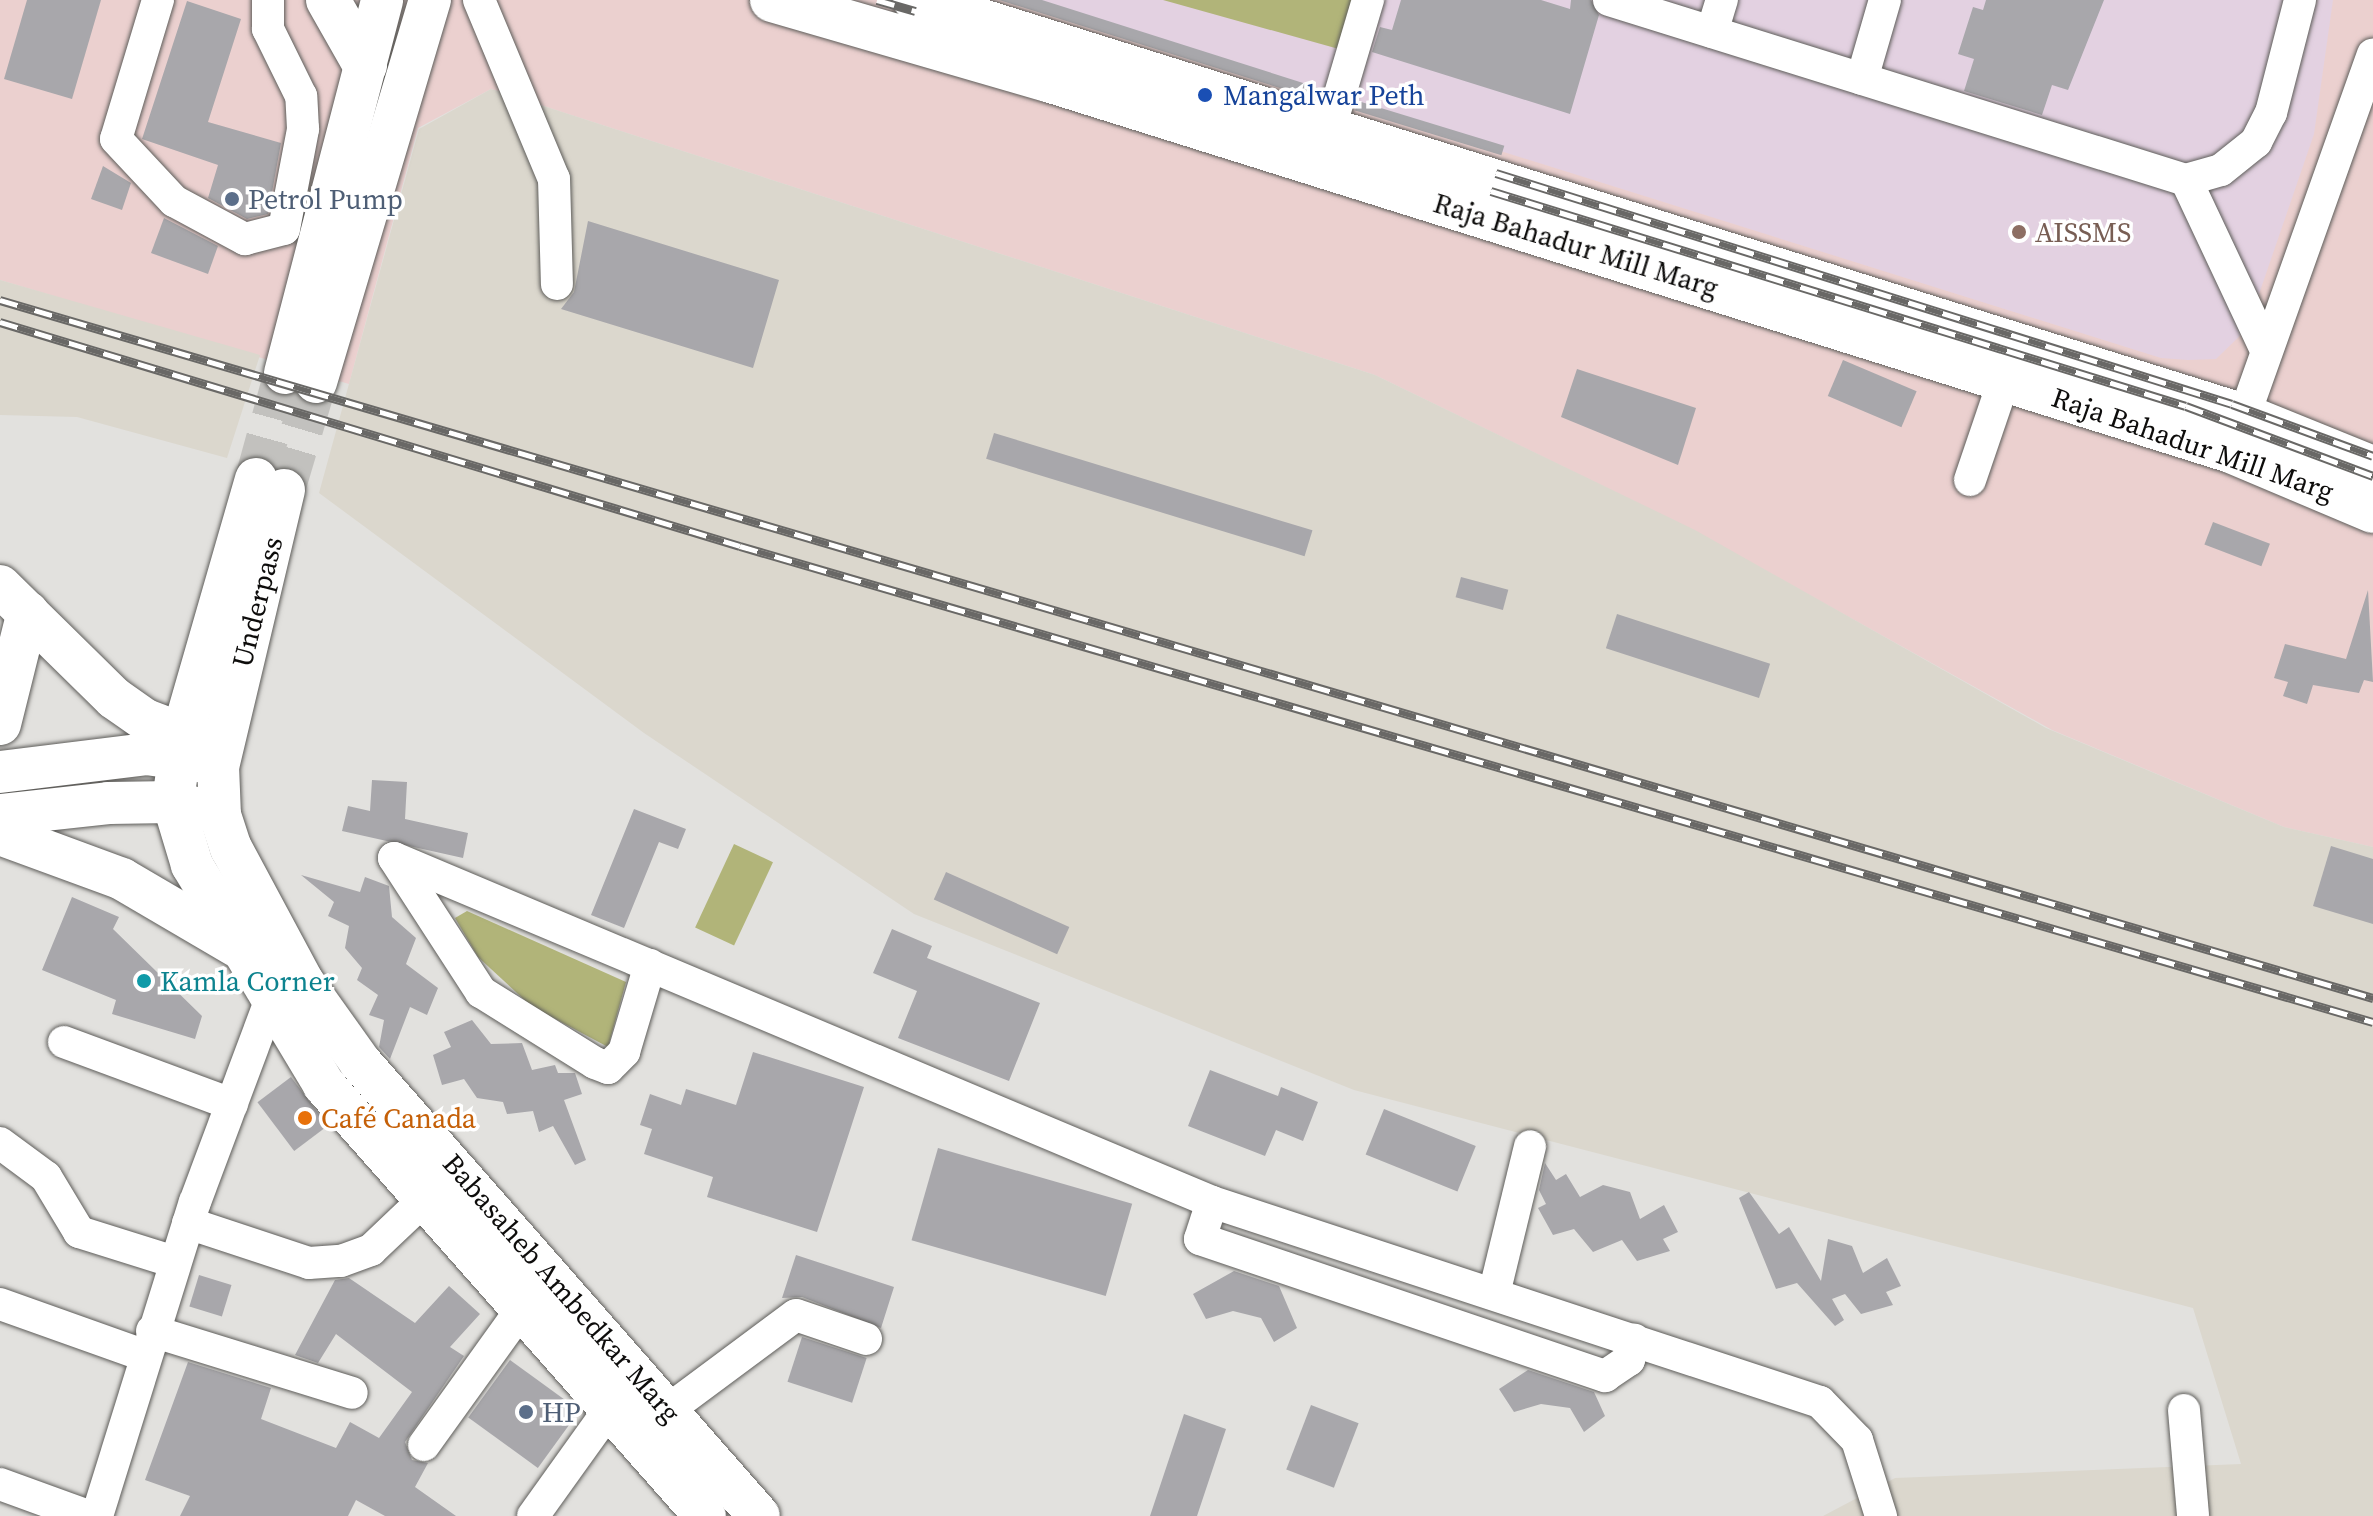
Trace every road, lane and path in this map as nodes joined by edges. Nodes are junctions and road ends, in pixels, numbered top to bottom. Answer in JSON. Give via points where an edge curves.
{"nodes":[{"id":1,"x":158,"y":0,"type":"edge"},
{"id":2,"x":268,"y":0,"type":"edge"},
{"id":3,"x":328,"y":0,"type":"edge"},
{"id":4,"x":382,"y":0,"type":"edge"},
{"id":5,"x":430,"y":0,"type":"edge"},
{"id":6,"x":479,"y":0,"type":"edge"},
{"id":7,"x":772,"y":0,"type":"edge"},
{"id":8,"x":915,"y":0,"type":"edge"},
{"id":9,"x":1368,"y":0,"type":"edge"},
{"id":10,"x":1609,"y":0,"type":"edge"},
{"id":11,"x":1722,"y":0,"type":"edge"},
{"id":12,"x":1885,"y":0,"type":"edge"},
{"id":13,"x":2300,"y":0,"type":"edge"},
{"id":14,"x":1712,"y":32,"type":"junction"},
{"id":15,"x":2373,"y":55,"type":"edge"},
{"id":16,"x":365,"y":65,"type":"junction"},
{"id":17,"x":1862,"y":79,"type":"junction"},
{"id":18,"x":1330,"y":128,"type":"junction"},
{"id":19,"x":2186,"y":180,"type":"junction"},
{"id":20,"x":1541,"y":214,"type":"junction"},
{"id":21,"x":557,"y":284,"type":"dead end"},
{"id":22,"x":2266,"y":350,"type":"junction"},
{"id":23,"x":2004,"y":380,"type":"junction"},
{"id":24,"x":2238,"y":434,"type":"junction"},
{"id":25,"x":2373,"y":468,"type":"edge"},
{"id":26,"x":1970,"y":480,"type":"dead end"},
{"id":27,"x":2373,"y":511,"type":"edge"},
{"id":28,"x":14,"y":599,"type":"edge"},
{"id":29,"x":83,"y":666,"type":"junction"},
{"id":30,"x":197,"y":690,"type":"junction"},
{"id":31,"x":0,"y":724,"type":"edge"},
{"id":32,"x":223,"y":743,"type":"junction"},
{"id":33,"x":169,"y":748,"type":"junction"},
{"id":34,"x":0,"y":772,"type":"edge"},
{"id":35,"x":173,"y":802,"type":"junction"},
{"id":36,"x":0,"y":815,"type":"edge"},
{"id":37,"x":220,"y":815,"type":"junction"},
{"id":38,"x":0,"y":834,"type":"edge"},
{"id":39,"x":237,"y":946,"type":"junction"},
{"id":40,"x":650,"y":965,"type":"junction"},
{"id":41,"x":269,"y":1004,"type":"junction"},
{"id":42,"x":64,"y":1042,"type":"dead end"},
{"id":43,"x":232,"y":1104,"type":"junction"},
{"id":44,"x":0,"y":1143,"type":"edge"},
{"id":45,"x":1530,"y":1146,"type":"dead end"},
{"id":46,"x":428,"y":1196,"type":"junction"},
{"id":47,"x":1212,"y":1202,"type":"junction"},
{"id":48,"x":188,"y":1223,"type":"junction"},
{"id":49,"x":175,"y":1262,"type":"junction"},
{"id":50,"x":1494,"y":1294,"type":"junction"},
{"id":51,"x":0,"y":1304,"type":"edge"},
{"id":52,"x":523,"y":1307,"type":"junction"},
{"id":53,"x":866,"y":1339,"type":"dead end"},
{"id":54,"x":1634,"y":1340,"type":"junction"},
{"id":55,"x":149,"y":1343,"type":"junction"},
{"id":56,"x":352,"y":1393,"type":"dead end"},
{"id":57,"x":611,"y":1407,"type":"junction"},
{"id":58,"x":668,"y":1410,"type":"junction"},
{"id":59,"x":2184,"y":1410,"type":"dead end"},
{"id":60,"x":424,"y":1445,"type":"dead end"},
{"id":61,"x":0,"y":1484,"type":"edge"},
{"id":62,"x":88,"y":1516,"type":"edge"},
{"id":63,"x":97,"y":1516,"type":"edge"},
{"id":64,"x":533,"y":1516,"type":"edge"},
{"id":65,"x":705,"y":1516,"type":"edge"},
{"id":66,"x":759,"y":1516,"type":"edge"},
{"id":67,"x":1881,"y":1516,"type":"edge"},
{"id":68,"x":2193,"y":1516,"type":"edge"}],
"edges":[{"from":1,"to":2,"type":"street","via":[[116,139],[174,201],[245,239],[284,229],[303,129],[301,96],[268,29]]},
{"from":3,"to":16,"type":"highway"},
{"from":4,"to":16,"type":"main road"},
{"from":5,"to":16,"type":"main road","via":[[301,377]]},
{"from":6,"to":21,"type":"street","via":[[554,179]]},
{"from":7,"to":20,"type":"highway","name":"Raja Bahadur Mill Marg"},
{"from":8,"to":18,"type":"highway","name":"Raja Bahadur Mill Marg"},
{"from":9,"to":18,"type":"street"},
{"from":10,"to":14,"type":"street"},
{"from":11,"to":14,"type":"street"},
{"from":12,"to":17,"type":"street"},
{"from":13,"to":19,"type":"street","via":[[2271,113],[2256,142],[2221,170]]},
{"from":14,"to":17,"type":"street"},
{"from":15,"to":22,"type":"street"},
{"from":17,"to":19,"type":"street"},
{"from":18,"to":20,"type":"highway","name":"Raja Bahadur Mill Marg"},
{"from":19,"to":22,"type":"street"},
{"from":20,"to":23,"type":"highway","name":"Raja Bahadur Mill Marg"},
{"from":20,"to":24,"type":"highway","name":"Raja Bahadur Mill Marg"},
{"from":22,"to":24,"type":"street"},
{"from":23,"to":24,"type":"highway","name":"Raja Bahadur Mill Marg"},
{"from":23,"to":26,"type":"street"},
{"from":24,"to":25,"type":"highway","name":"Raja Bahadur Mill Marg"},
{"from":24,"to":27,"type":"highway","name":"Raja Bahadur Mill Marg"},
{"from":28,"to":29,"type":"main road"},
{"from":28,"to":31,"type":"main road"},
{"from":29,"to":30,"type":"main road","via":[[152,697]]},
{"from":29,"to":33,"type":"main road"},
{"from":30,"to":32,"type":"main road","name":"Underpass","via":[[270,484]]},
{"from":30,"to":33,"type":"main road","name":"Underpass"},
{"from":32,"to":33,"type":"main road"},
{"from":32,"to":37,"type":"main road","name":"Babasaheb Ambedkar Marg"},
{"from":33,"to":34,"type":"main road"},
{"from":33,"to":35,"type":"main road","name":"Underpass"},
{"from":35,"to":36,"type":"main road"},
{"from":35,"to":37,"type":"main road"},
{"from":35,"to":39,"type":"main road","name":"Babasaheb Ambedkar Marg","via":[[192,865]]},
{"from":37,"to":58,"type":"main road","name":"Babasaheb Ambedkar Marg","via":[[303,982],[360,1062]]},
{"from":38,"to":39,"type":"main road","via":[[122,879]]},
{"from":39,"to":41,"type":"main road","name":"Babasaheb Ambedkar Marg"},
{"from":40,"to":40,"type":"street","via":[[622,953],[394,858],[481,992],[595,1063],[608,1068],[624,1052]]},
{"from":40,"to":47,"type":"street"},
{"from":41,"to":43,"type":"street"},
{"from":41,"to":46,"type":"main road","name":"Babasaheb Ambedkar Marg","via":[[324,1085]]},
{"from":42,"to":43,"type":"street"},
{"from":43,"to":48,"type":"street"},
{"from":44,"to":49,"type":"street","via":[[46,1177],[79,1232]]},
{"from":45,"to":50,"type":"street"},
{"from":46,"to":48,"type":"street","via":[[371,1250],[341,1261],[309,1263]]},
{"from":46,"to":52,"type":"main road","name":"Babasaheb Ambedkar Marg"},
{"from":47,"to":50,"type":"street"},
{"from":47,"to":54,"type":"street","via":[[1200,1239],[1605,1376],[1629,1360]]},
{"from":48,"to":49,"type":"street"},
{"from":49,"to":55,"type":"street"},
{"from":50,"to":54,"type":"street"},
{"from":51,"to":55,"type":"street"},
{"from":52,"to":57,"type":"main road","name":"Babasaheb Ambedkar Marg"},
{"from":52,"to":60,"type":"street"},
{"from":53,"to":58,"type":"street","via":[[796,1315]]},
{"from":54,"to":67,"type":"street","via":[[1820,1402],[1857,1440]]},
{"from":55,"to":56,"type":"street"},
{"from":55,"to":63,"type":"street"},
{"from":57,"to":64,"type":"street"},
{"from":57,"to":65,"type":"main road","name":"Babasaheb Ambedkar Marg"},
{"from":58,"to":66,"type":"main road","name":"Babasaheb Ambedkar Marg"},
{"from":59,"to":68,"type":"street"},
{"from":61,"to":62,"type":"street"}]}
